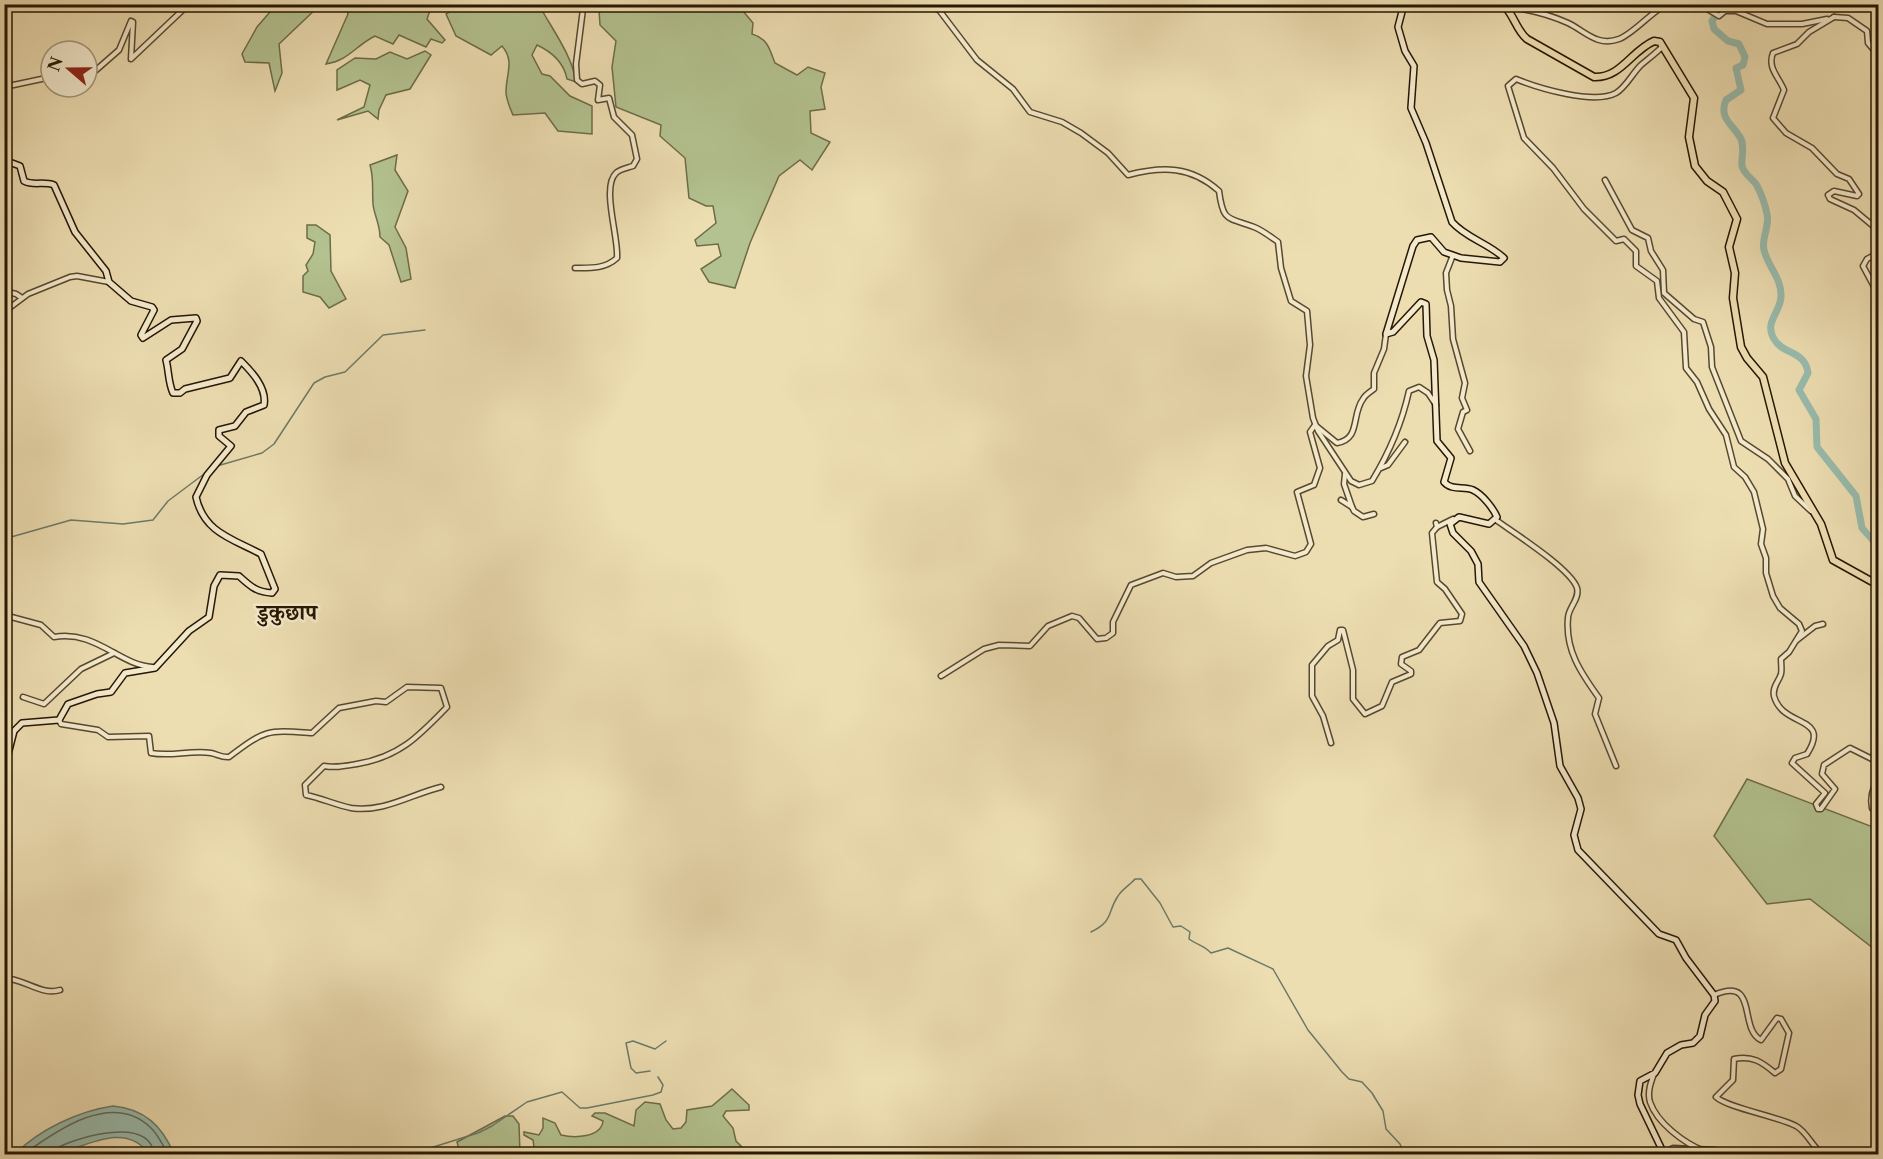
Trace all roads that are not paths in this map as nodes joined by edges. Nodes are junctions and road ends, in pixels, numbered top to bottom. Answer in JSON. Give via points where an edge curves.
{"nodes":[{"id":1,"x":189,"y":4,"type":"edge"},
{"id":2,"x":578,"y":4,"type":"edge"},
{"id":3,"x":923,"y":4,"type":"edge"},
{"id":4,"x":1404,"y":4,"type":"edge"},
{"id":5,"x":1667,"y":4,"type":"edge"},
{"id":6,"x":1699,"y":4,"type":"edge"},
{"id":7,"x":1718,"y":4,"type":"edge"},
{"id":8,"x":1869,"y":4,"type":"edge"},
{"id":9,"x":1504,"y":6,"type":"edge"},
{"id":10,"x":1878,"y":9,"type":"edge"},
{"id":11,"x":1725,"y":11,"type":"junction"},
{"id":12,"x":1834,"y":17,"type":"junction"},
{"id":13,"x":1662,"y":47,"type":"junction"},
{"id":14,"x":1878,"y":56,"type":"edge"},
{"id":15,"x":99,"y":68,"type":"edge"},
{"id":16,"x":39,"y":80,"type":"edge"},
{"id":17,"x":4,"y":87,"type":"edge"},
{"id":18,"x":4,"y":160,"type":"edge"},
{"id":19,"x":1605,"y":180,"type":"dead end"},
{"id":20,"x":1878,"y":230,"type":"edge"},
{"id":21,"x":1878,"y":253,"type":"edge"},
{"id":22,"x":1454,"y":255,"type":"junction"},
{"id":23,"x":575,"y":268,"type":"dead end"},
{"id":24,"x":1663,"y":270,"type":"junction"},
{"id":25,"x":1657,"y":281,"type":"junction"},
{"id":26,"x":109,"y":282,"type":"junction"},
{"id":27,"x":4,"y":291,"type":"edge"},
{"id":28,"x":1878,"y":294,"type":"edge"},
{"id":29,"x":22,"y":298,"type":"junction"},
{"id":30,"x":4,"y":312,"type":"edge"},
{"id":31,"x":1386,"y":334,"type":"junction"},
{"id":32,"x":1436,"y":405,"type":"junction"},
{"id":33,"x":1315,"y":425,"type":"junction"},
{"id":34,"x":1405,"y":442,"type":"dead end"},
{"id":35,"x":1470,"y":451,"type":"dead end"},
{"id":36,"x":1381,"y":468,"type":"junction"},
{"id":37,"x":1345,"y":473,"type":"junction"},
{"id":38,"x":1341,"y":500,"type":"dead end"},
{"id":39,"x":1353,"y":507,"type":"junction"},
{"id":40,"x":1374,"y":514,"type":"dead end"},
{"id":41,"x":1814,"y":514,"type":"junction"},
{"id":42,"x":1459,"y":517,"type":"junction"},
{"id":43,"x":1496,"y":520,"type":"junction"},
{"id":44,"x":1878,"y":585,"type":"edge"},
{"id":45,"x":4,"y":615,"type":"edge"},
{"id":46,"x":1822,"y":624,"type":"dead end"},
{"id":47,"x":1794,"y":642,"type":"junction"},
{"id":48,"x":114,"y":653,"type":"junction"},
{"id":49,"x":156,"y":666,"type":"junction"},
{"id":50,"x":941,"y":676,"type":"dead end"},
{"id":51,"x":23,"y":697,"type":"dead end"},
{"id":52,"x":59,"y":720,"type":"junction"},
{"id":53,"x":1331,"y":743,"type":"dead end"},
{"id":54,"x":1878,"y":759,"type":"edge"},
{"id":55,"x":1616,"y":766,"type":"dead end"},
{"id":56,"x":4,"y":770,"type":"edge"},
{"id":57,"x":1878,"y":778,"type":"edge"},
{"id":58,"x":441,"y":787,"type":"dead end"},
{"id":59,"x":1878,"y":806,"type":"edge"},
{"id":60,"x":4,"y":978,"type":"edge"},
{"id":61,"x":60,"y":990,"type":"dead end"},
{"id":62,"x":1714,"y":995,"type":"junction"},
{"id":63,"x":1655,"y":1073,"type":"junction"},
{"id":64,"x":1704,"y":1151,"type":"junction"},
{"id":65,"x":1664,"y":1154,"type":"edge"},
{"id":66,"x":1722,"y":1155,"type":"edge"},
{"id":67,"x":1822,"y":1155,"type":"edge"}],
"edges":[{"from":1,"to":15,"type":"street","via":[[131,59],[130,21],[119,51]]},
{"from":2,"to":23,"type":"street","via":[[583,9],[576,64],[578,80],[582,84],[595,81],[600,85],[598,100],[609,98],[614,117],[632,135],[637,159],[633,166],[617,171],[612,178],[610,198],[617,258],[601,267]]},
{"from":3,"to":33,"type":"street","via":[[939,10],[976,60],[1013,89],[1032,113],[1062,122],[1081,133],[1128,175],[1150,170],[1185,171],[1202,176],[1219,190],[1221,209],[1229,220],[1256,227],[1278,242],[1291,301],[1307,311],[1310,345],[1306,376]]},
{"from":4,"to":22,"type":"street","via":[[1398,27],[1414,66],[1411,108],[1447,210],[1460,231],[1504,258],[1500,262]]},
{"from":5,"to":9,"type":"street","via":[[1615,41],[1593,39],[1570,24],[1528,9]]},
{"from":6,"to":11,"type":"street","via":[[1713,14],[1724,15]]},
{"from":7,"to":11,"type":"street"},
{"from":8,"to":10,"type":"street"},
{"from":9,"to":13,"type":"main road","via":[[1527,39],[1594,77],[1614,73],[1651,42],[1658,41]]},
{"from":11,"to":12,"type":"street","via":[[1736,11],[1767,24],[1802,24]]},
{"from":12,"to":14,"type":"street","via":[[1848,18],[1867,31],[1869,43]]},
{"from":12,"to":20,"type":"street","via":[[1797,44],[1773,53],[1774,73],[1784,90],[1773,118],[1786,133],[1812,148],[1837,174],[1854,183],[1857,196],[1831,191],[1830,199],[1854,210]]},
{"from":13,"to":25,"type":"street","via":[[1612,94],[1557,92],[1516,79],[1508,86],[1524,138],[1598,224],[1616,241],[1624,239],[1636,251],[1636,266]]},
{"from":13,"to":41,"type":"main road","via":[[1694,98],[1689,137],[1695,166],[1723,192],[1737,219],[1729,248],[1742,347],[1764,377],[1785,463]]},
{"from":16,"to":17,"type":"street"},
{"from":18,"to":26,"type":"street","via":[[20,165],[24,181],[54,185],[75,232],[106,271]]},
{"from":19,"to":24,"type":"street","via":[[1632,230],[1648,238]]},
{"from":21,"to":28,"type":"street","via":[[1863,266]]},
{"from":22,"to":31,"type":"street","via":[[1444,252],[1431,237],[1417,240]]},
{"from":22,"to":35,"type":"street","via":[[1446,273],[1447,290],[1467,410],[1458,429]]},
{"from":24,"to":25,"type":"street"},
{"from":24,"to":41,"type":"street","via":[[1664,293],[1706,328],[1713,367],[1741,441],[1788,478],[1795,496]]},
{"from":25,"to":47,"type":"street","via":[[1659,298],[1684,332],[1686,368],[1725,435],[1734,467],[1754,492],[1773,596],[1802,631]]},
{"from":26,"to":29,"type":"street","via":[[77,276]]},
{"from":26,"to":49,"type":"street","via":[[131,302],[152,307],[143,338],[171,320],[196,318],[182,349],[166,360],[173,393],[230,378],[241,361],[256,376],[264,399],[264,405],[246,412],[235,426],[219,430],[219,436],[231,446],[196,494],[200,510],[218,533],[261,554],[274,591],[270,594],[257,590],[239,576],[220,575],[213,586],[209,617],[189,631]]},
{"from":27,"to":29,"type":"street"},
{"from":29,"to":30,"type":"street"},
{"from":31,"to":32,"type":"street","via":[[1394,332],[1421,302],[1426,304]]},
{"from":31,"to":33,"type":"street","via":[[1374,373],[1374,388],[1362,400],[1353,434],[1346,442],[1337,443]]},
{"from":32,"to":36,"type":"street","via":[[1419,387],[1409,391]]},
{"from":32,"to":43,"type":"street","via":[[1437,441],[1451,458],[1444,482],[1450,487],[1473,490],[1494,510]]},
{"from":33,"to":37,"type":"street"},
{"from":33,"to":50,"type":"street","via":[[1310,432],[1320,468],[1314,485],[1297,492],[1311,544],[1306,552],[1295,556],[1266,548],[1247,550],[1211,563],[1193,576],[1155,575],[1131,585],[1113,622],[1113,633],[1106,638],[1097,639],[1079,618],[1072,616],[1048,626],[1030,646],[999,645],[984,649]]},
{"from":34,"to":36,"type":"street","via":[[1388,465]]},
{"from":36,"to":37,"type":"street","via":[[1372,481],[1359,485]]},
{"from":37,"to":39,"type":"street","via":[[1344,484]]},
{"from":38,"to":39,"type":"street"},
{"from":39,"to":40,"type":"street","via":[[1363,517]]},
{"from":41,"to":44,"type":"main road","via":[[1833,560]]},
{"from":42,"to":43,"type":"street","via":[[1489,524]]},
{"from":42,"to":53,"type":"street","via":[[1436,525],[1432,533],[1437,582],[1462,614],[1460,621],[1440,623],[1419,650],[1402,657],[1401,664],[1411,674],[1392,682],[1382,706],[1365,714],[1353,699],[1353,670],[1343,630],[1312,665],[1312,696]]},
{"from":42,"to":62,"type":"street","via":[[1450,524],[1453,533],[1471,551],[1478,564],[1479,582],[1524,646],[1537,673],[1554,723],[1560,766],[1581,809],[1574,835],[1578,850],[1657,932],[1674,939]]},
{"from":43,"to":55,"type":"street","via":[[1528,541],[1569,575],[1577,587],[1578,595],[1568,617],[1572,656],[1599,698],[1595,714]]},
{"from":45,"to":48,"type":"street","via":[[41,625],[54,637],[68,635],[100,643]]},
{"from":46,"to":47,"type":"street"},
{"from":47,"to":54,"type":"street","via":[[1781,659],[1774,696],[1785,714],[1810,726],[1816,734],[1808,754],[1792,763],[1825,793],[1816,804],[1818,809],[1835,789],[1822,774],[1824,765],[1850,748]]},
{"from":48,"to":49,"type":"street"},
{"from":48,"to":51,"type":"street","via":[[81,669],[44,704]]},
{"from":49,"to":52,"type":"street","via":[[125,672],[111,692],[68,704]]},
{"from":52,"to":56,"type":"street","via":[[22,723],[14,731]]},
{"from":52,"to":58,"type":"street","via":[[70,727],[98,730],[108,738],[149,736],[151,753],[164,756],[177,752],[213,753],[230,758],[256,736],[270,730],[312,733],[339,708],[376,700],[386,702],[407,687],[441,688],[447,707],[396,753],[375,762],[324,766],[305,785],[306,795],[351,808],[399,803],[418,792]]},
{"from":57,"to":59,"type":"street","via":[[1871,804],[1872,808]]},
{"from":60,"to":61,"type":"street","via":[[28,982],[46,992]]},
{"from":62,"to":63,"type":"street","via":[[1700,1036],[1667,1053]]},
{"from":62,"to":67,"type":"street","via":[[1723,991],[1743,997],[1750,1026],[1761,1040],[1777,1018],[1789,1033],[1781,1069],[1775,1073],[1749,1057],[1734,1059],[1733,1080],[1716,1096],[1722,1102],[1799,1127]]},
{"from":63,"to":64,"type":"street","via":[[1650,1102],[1669,1130]]},
{"from":63,"to":65,"type":"street","via":[[1640,1081],[1638,1095]]},
{"from":64,"to":65,"type":"street","via":[[1673,1148]]},
{"from":64,"to":66,"type":"street","via":[[1715,1150]]}]}
